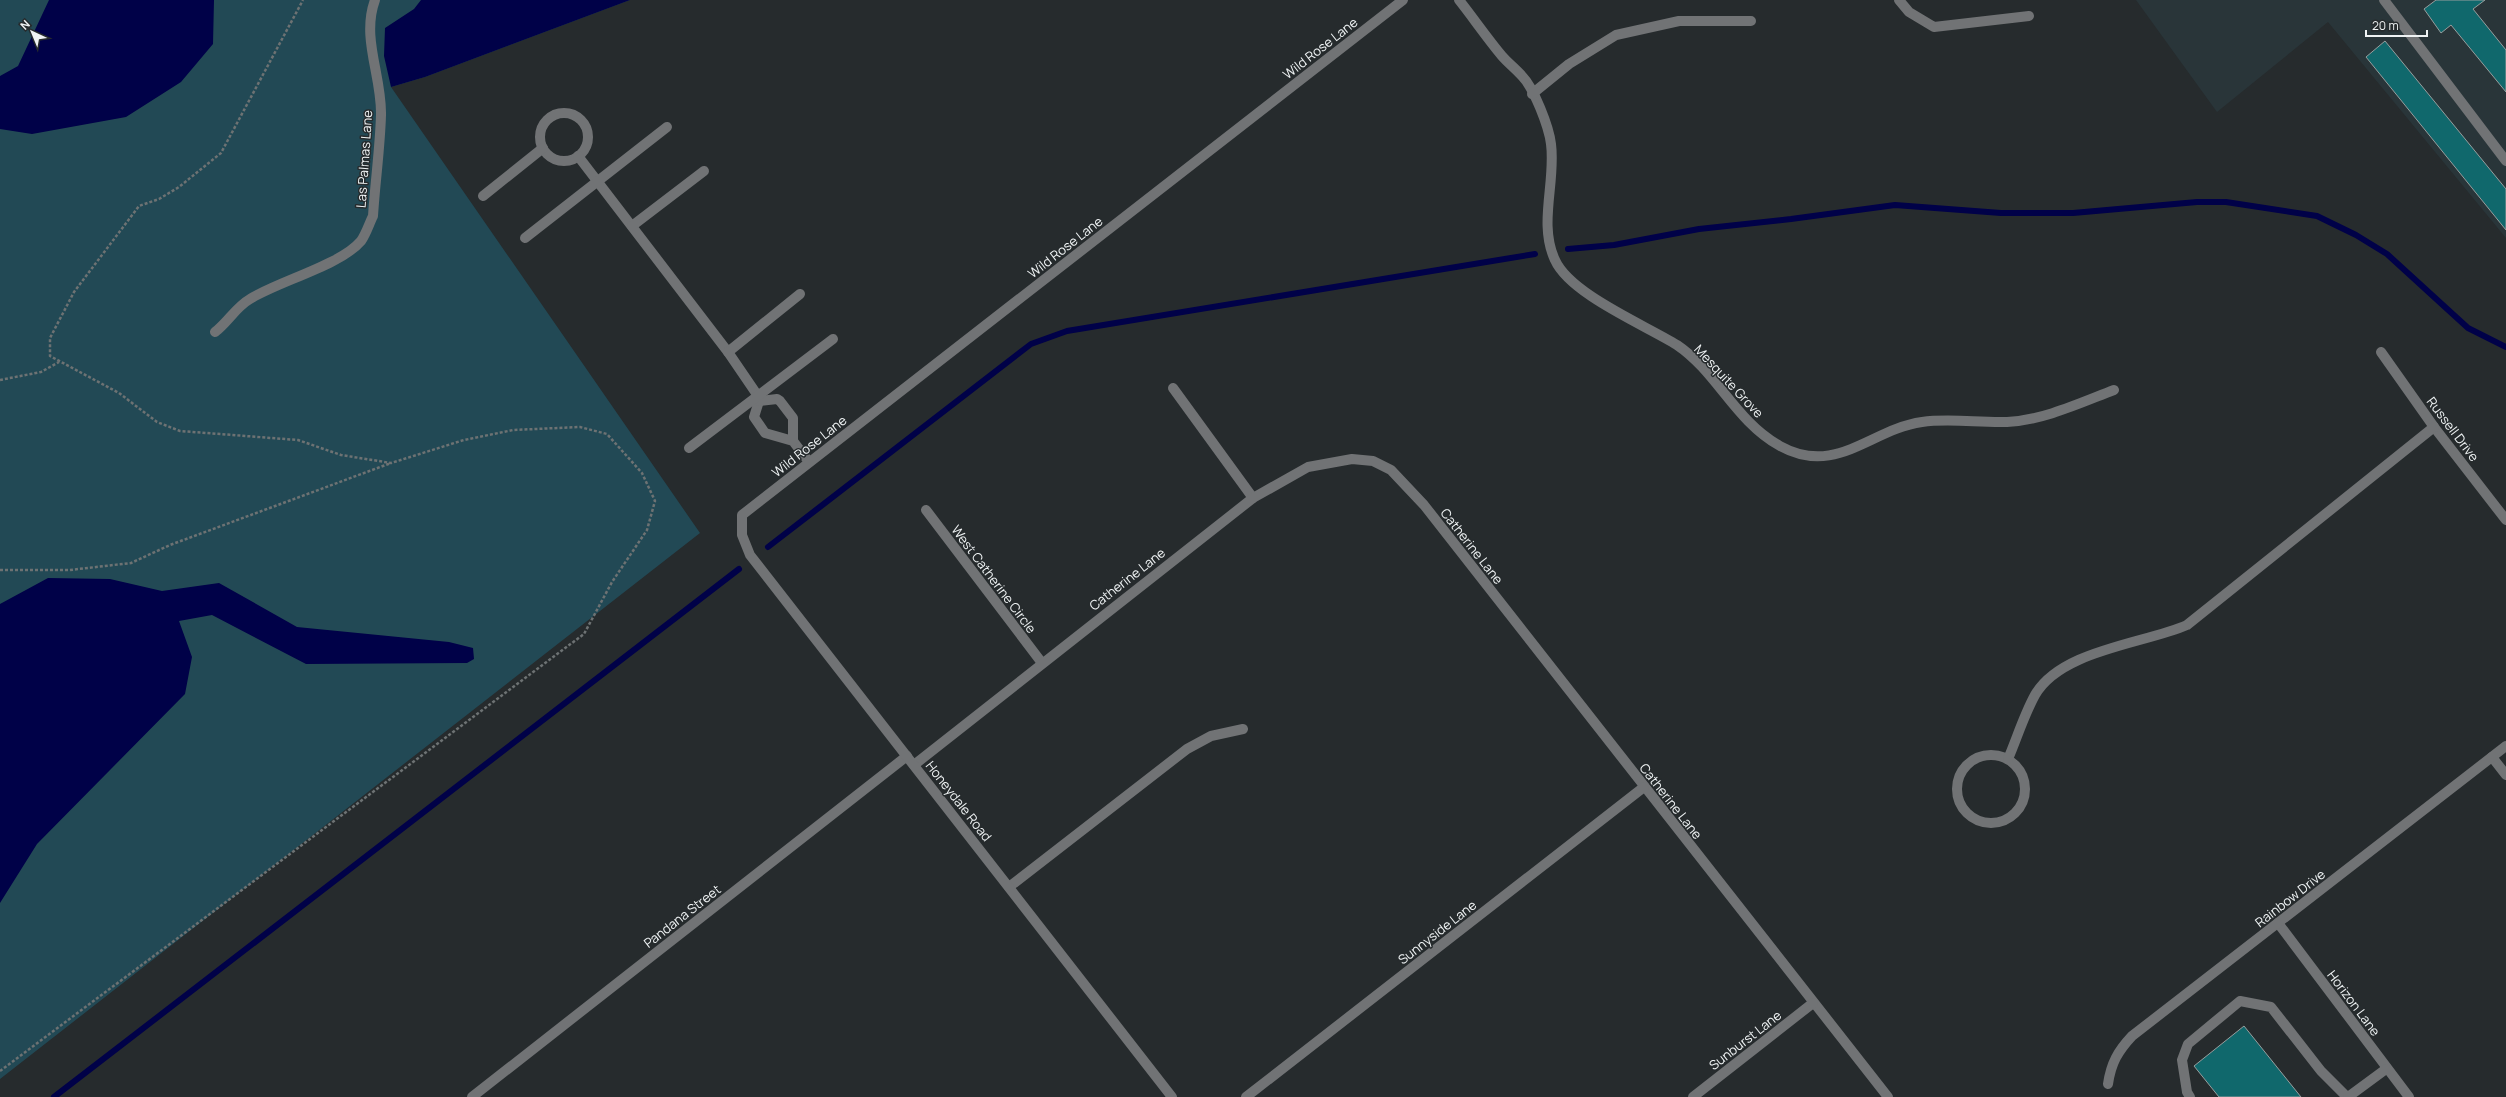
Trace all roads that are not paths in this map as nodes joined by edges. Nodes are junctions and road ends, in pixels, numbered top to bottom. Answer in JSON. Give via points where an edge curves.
{"nodes":[{"id":1,"x":375,"y":0,"type":"edge"},
{"id":2,"x":1403,"y":0,"type":"edge"},
{"id":3,"x":1459,"y":0,"type":"edge"},
{"id":4,"x":1899,"y":0,"type":"edge"},
{"id":5,"x":2384,"y":0,"type":"edge"},
{"id":6,"x":2029,"y":16,"type":"dead end"},
{"id":7,"x":1751,"y":21,"type":"dead end"},
{"id":8,"x":1532,"y":94,"type":"junction"},
{"id":9,"x":667,"y":127,"type":"dead end"},
{"id":10,"x":543,"y":148,"type":"junction"},
{"id":11,"x":578,"y":156,"type":"junction"},
{"id":12,"x":2506,"y":161,"type":"edge"},
{"id":13,"x":704,"y":171,"type":"dead end"},
{"id":14,"x":597,"y":181,"type":"junction"},
{"id":15,"x":483,"y":196,"type":"dead end"},
{"id":16,"x":632,"y":226,"type":"junction"},
{"id":17,"x":525,"y":238,"type":"dead end"},
{"id":18,"x":800,"y":294,"type":"dead end"},
{"id":19,"x":215,"y":332,"type":"dead end"},
{"id":20,"x":832,"y":339,"type":"dead end"},
{"id":21,"x":728,"y":352,"type":"junction"},
{"id":22,"x":2381,"y":352,"type":"dead end"},
{"id":23,"x":1173,"y":388,"type":"dead end"},
{"id":24,"x":2114,"y":390,"type":"dead end"},
{"id":25,"x":758,"y":399,"type":"junction"},
{"id":26,"x":2434,"y":426,"type":"junction"},
{"id":27,"x":793,"y":441,"type":"junction"},
{"id":28,"x":689,"y":448,"type":"dead end"},
{"id":29,"x":809,"y":462,"type":"junction"},
{"id":30,"x":1254,"y":498,"type":"junction"},
{"id":31,"x":926,"y":510,"type":"dead end"},
{"id":32,"x":742,"y":515,"type":"joint"},
{"id":33,"x":2506,"y":520,"type":"edge"},
{"id":34,"x":1042,"y":663,"type":"junction"},
{"id":35,"x":1243,"y":729,"type":"dead end"},
{"id":36,"x":2506,"y":746,"type":"edge"},
{"id":37,"x":907,"y":756,"type":"junction"},
{"id":38,"x":2492,"y":757,"type":"junction"},
{"id":39,"x":2008,"y":759,"type":"junction"},
{"id":40,"x":914,"y":765,"type":"junction"},
{"id":41,"x":2506,"y":775,"type":"edge"},
{"id":42,"x":1644,"y":787,"type":"junction"},
{"id":43,"x":1009,"y":887,"type":"junction"},
{"id":44,"x":2278,"y":923,"type":"junction"},
{"id":45,"x":1812,"y":1003,"type":"junction"},
{"id":46,"x":2386,"y":1069,"type":"junction"},
{"id":47,"x":2108,"y":1084,"type":"dead end"},
{"id":48,"x":472,"y":1097,"type":"edge"},
{"id":49,"x":1172,"y":1097,"type":"edge"},
{"id":50,"x":1246,"y":1097,"type":"edge"},
{"id":51,"x":1693,"y":1097,"type":"edge"},
{"id":52,"x":1888,"y":1097,"type":"edge"},
{"id":53,"x":2190,"y":1097,"type":"edge"},
{"id":54,"x":2348,"y":1097,"type":"edge"},
{"id":55,"x":2409,"y":1097,"type":"edge"}],
"edges":[{"from":1,"to":19,"type":"street","name":"Las Palmas Lane","via":[[370,22],[370,39],[380,90],[381,115],[373,216],[366,232],[350,250],[336,259],[248,300]]},
{"from":2,"to":29,"type":"street","name":"Wild Rose Lane"},
{"from":3,"to":8,"type":"street","name":"Mesquite Grove","via":[[1504,58],[1524,78]]},
{"from":4,"to":6,"type":"street","via":[[1909,12],[1934,27]]},
{"from":5,"to":12,"type":"street"},
{"from":7,"to":8,"type":"street","via":[[1679,21],[1616,35],[1569,64]]},
{"from":8,"to":24,"type":"street","name":"Mesquite Grove","via":[[1549,127],[1552,146],[1548,227],[1549,246],[1556,263],[1568,278],[1596,298],[1677,346],[1693,359],[1746,421],[1780,446],[1796,453],[1833,456],[1904,426],[1921,422],[2026,420]]},
{"from":9,"to":14,"type":"street"},
{"from":10,"to":11,"type":"street","via":[[555,159],[571,159]]},
{"from":10,"to":11,"type":"street","via":[[541,132],[544,124],[555,114],[570,114],[583,122],[588,136],[587,144]]},
{"from":10,"to":15,"type":"street"},
{"from":11,"to":14,"type":"street"},
{"from":13,"to":16,"type":"street"},
{"from":14,"to":16,"type":"street"},
{"from":14,"to":17,"type":"street"},
{"from":16,"to":21,"type":"street"},
{"from":18,"to":21,"type":"street"},
{"from":20,"to":25,"type":"street"},
{"from":21,"to":25,"type":"street"},
{"from":22,"to":26,"type":"street","name":"Russell Drive"},
{"from":23,"to":30,"type":"street"},
{"from":25,"to":27,"type":"street","via":[[754,417],[765,433]]},
{"from":25,"to":27,"type":"street","via":[[780,401],[793,418]]},
{"from":25,"to":28,"type":"street"},
{"from":26,"to":33,"type":"street","name":"Russell Drive"},
{"from":26,"to":39,"type":"street","via":[[2187,625],[2162,635],[2080,658],[2049,680],[2036,694]]},
{"from":27,"to":29,"type":"street"},
{"from":29,"to":32,"type":"street","name":"Wild Rose Lane"},
{"from":30,"to":34,"type":"street","name":"Catherine Lane"},
{"from":30,"to":42,"type":"street","name":"Catherine Lane","via":[[1308,467],[1329,462],[1352,459],[1373,461],[1392,470],[1424,505]]},
{"from":31,"to":34,"type":"street","name":"West Catherine Circle"},
{"from":32,"to":37,"type":"street","name":"Honeydale Road","via":[[742,535],[750,554]]},
{"from":34,"to":40,"type":"street","name":"Catherine Lane"},
{"from":35,"to":43,"type":"street","via":[[1211,736],[1187,749]]},
{"from":36,"to":38,"type":"street","name":"Rainbow Drive"},
{"from":37,"to":40,"type":"street","name":"Honeydale Road"},
{"from":37,"to":48,"type":"street","name":"Pandana Street"},
{"from":38,"to":41,"type":"street"},
{"from":38,"to":44,"type":"street","name":"Rainbow Drive"},
{"from":39,"to":39,"type":"street","via":[[1984,755],[1964,767],[1956,789],[1958,801],[1973,819],[1983,823],[2005,821],[2021,806],[2025,796],[2022,775]]},
{"from":40,"to":43,"type":"street","name":"Honeydale Road"},
{"from":42,"to":45,"type":"street","name":"Catherine Lane"},
{"from":42,"to":50,"type":"street","name":"Sunnyside Lane"},
{"from":43,"to":49,"type":"street","name":"Honeydale Road"},
{"from":44,"to":46,"type":"street","name":"Horizon Lane"},
{"from":44,"to":47,"type":"street","name":"Rainbow Drive","via":[[2132,1036],[2110,1066]]},
{"from":45,"to":51,"type":"street","name":"Sunburst Lane"},
{"from":45,"to":52,"type":"street","name":"Catherine Lane"},
{"from":46,"to":54,"type":"street"},
{"from":46,"to":55,"type":"street","name":"Horizon Lane"},
{"from":53,"to":54,"type":"street","via":[[2182,1060],[2188,1044],[2240,1001],[2271,1008],[2321,1070]]}]}
